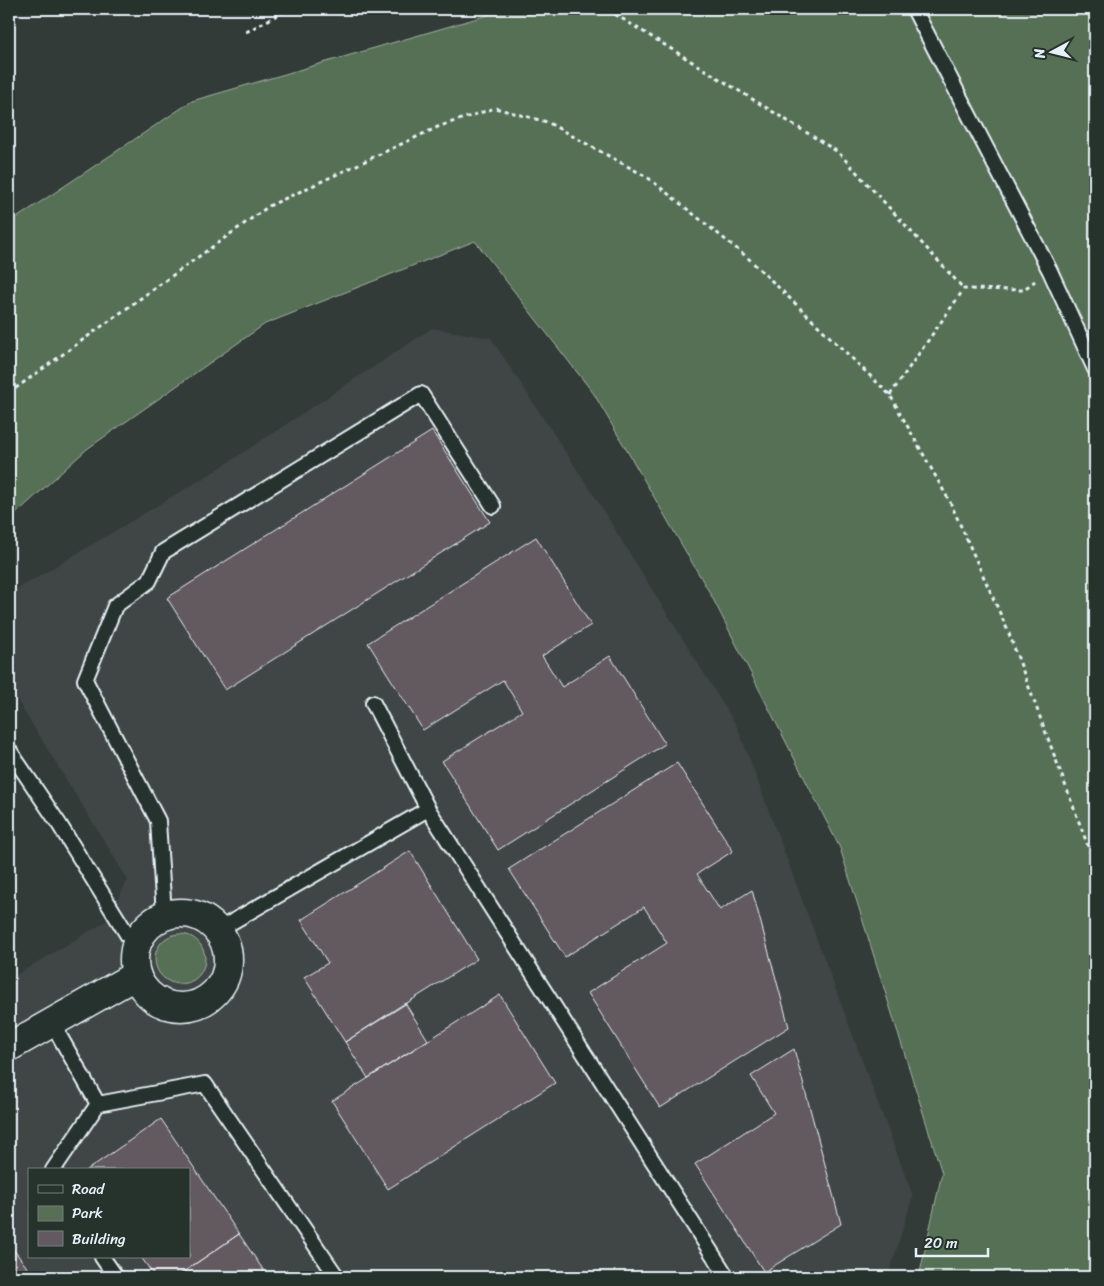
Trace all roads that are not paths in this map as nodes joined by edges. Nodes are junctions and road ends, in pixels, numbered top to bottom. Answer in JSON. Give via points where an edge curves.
{"nodes":[{"id":1,"x":914,"y":9,"type":"edge"},
{"id":2,"x":1095,"y":369,"type":"edge"},
{"id":3,"x":492,"y":506,"type":"dead end"},
{"id":4,"x":373,"y":703,"type":"dead end"},
{"id":5,"x":9,"y":750,"type":"edge"},
{"id":6,"x":428,"y":809,"type":"junction"},
{"id":7,"x":164,"y":915,"type":"junction"},
{"id":8,"x":218,"y":930,"type":"junction"},
{"id":9,"x":135,"y":947,"type":"junction"},
{"id":10,"x":136,"y":975,"type":"junction"},
{"id":11,"x":52,"y":1022,"type":"junction"},
{"id":12,"x":9,"y":1047,"type":"edge"},
{"id":13,"x":98,"y":1104,"type":"junction"},
{"id":14,"x":54,"y":1168,"type":"edge"},
{"id":15,"x":103,"y":1258,"type":"edge"},
{"id":16,"x":116,"y":1277,"type":"edge"},
{"id":17,"x":337,"y":1277,"type":"edge"},
{"id":18,"x":727,"y":1277,"type":"edge"}],
"edges":[{"from":1,"to":2,"type":"lane","via":[[1050,271]]},
{"from":3,"to":7,"type":"lane","via":[[422,394],[163,552],[149,581],[115,606],[85,680],[158,821]]},
{"from":4,"to":6,"type":"lane"},
{"from":5,"to":9,"type":"lane"},
{"from":6,"to":8,"type":"lane"},
{"from":6,"to":18,"type":"lane"},
{"from":7,"to":8,"type":"street","via":[[178,912],[193,914]]},
{"from":7,"to":9,"type":"street","via":[[141,934]]},
{"from":8,"to":10,"type":"street","via":[[228,951],[226,975],[204,1002],[169,1006],[149,995]]},
{"from":9,"to":10,"type":"street"},
{"from":10,"to":11,"type":"street"},
{"from":11,"to":12,"type":"street"},
{"from":11,"to":13,"type":"lane"},
{"from":13,"to":14,"type":"lane"},
{"from":13,"to":17,"type":"lane","via":[[205,1084]]},
{"from":15,"to":16,"type":"lane"}]}
